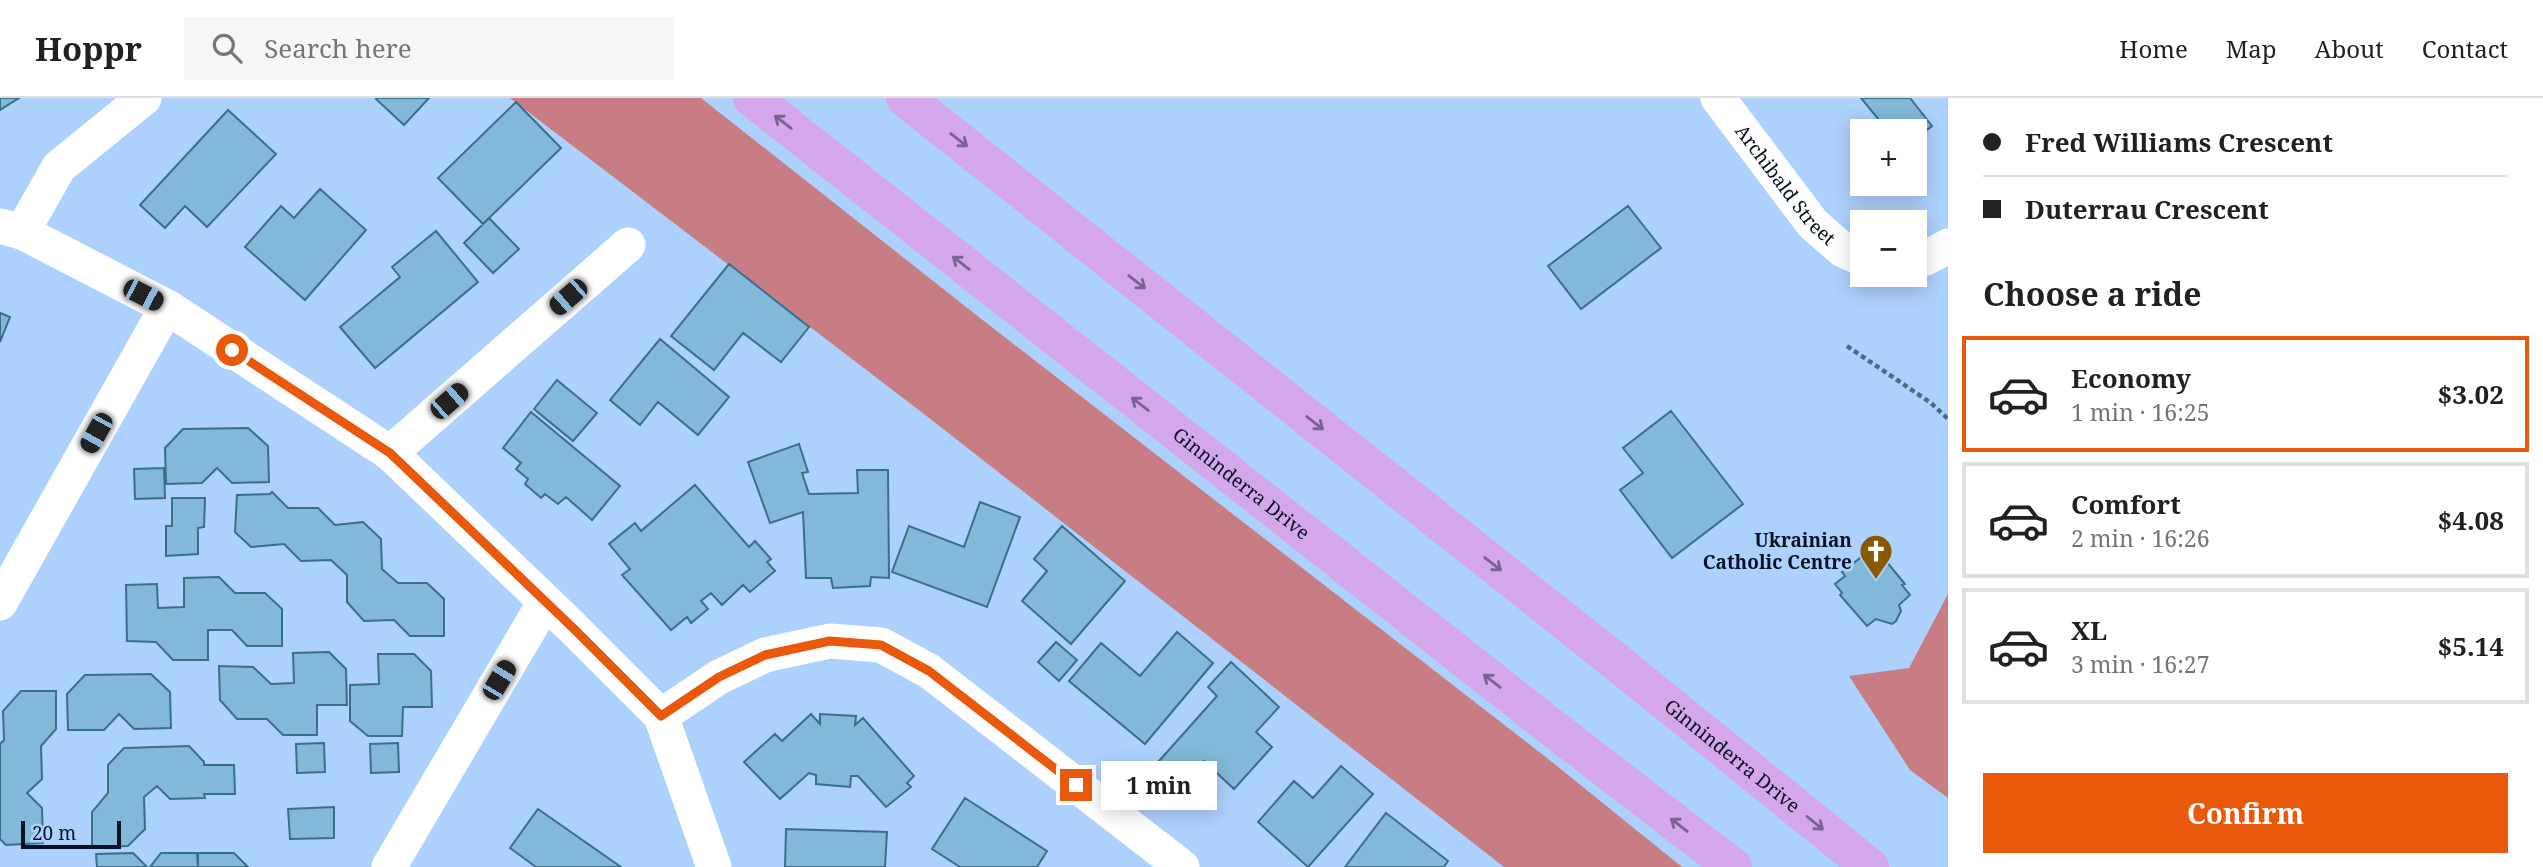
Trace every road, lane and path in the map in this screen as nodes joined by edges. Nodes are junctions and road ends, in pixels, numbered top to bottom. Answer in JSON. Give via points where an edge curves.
{"nodes":[{"id":1,"x":144,"y":98,"type":"edge"},
{"id":2,"x":752,"y":98,"type":"edge"},
{"id":3,"x":905,"y":98,"type":"edge"},
{"id":4,"x":1718,"y":98,"type":"edge"},
{"id":5,"x":11,"y":229,"type":"edge"},
{"id":6,"x":628,"y":245,"type":"dead end"},
{"id":7,"x":1948,"y":246,"type":"edge"},
{"id":8,"x":1850,"y":254,"type":"edge"},
{"id":9,"x":1927,"y":257,"type":"edge"},
{"id":10,"x":167,"y":307,"type":"junction"},
{"id":11,"x":1847,"y":346,"type":"dead end"},
{"id":12,"x":1948,"y":419,"type":"edge"},
{"id":13,"x":390,"y":453,"type":"junction"},
{"id":14,"x":545,"y":602,"type":"junction"},
{"id":15,"x":0,"y":603,"type":"edge"},
{"id":16,"x":661,"y":716,"type":"junction"},
{"id":17,"x":389,"y":867,"type":"edge"},
{"id":18,"x":714,"y":867,"type":"edge"},
{"id":19,"x":1182,"y":867,"type":"edge"},
{"id":20,"x":1733,"y":867,"type":"edge"},
{"id":21,"x":1870,"y":867,"type":"edge"}],
"edges":[{"from":1,"to":5,"type":"street","via":[[59,167]]},
{"from":20,"to":2,"type":"main road","name":"Ginninderra Drive","one_way":true},
{"from":3,"to":21,"type":"main road","name":"Ginninderra Drive","one_way":true},
{"from":4,"to":8,"type":"street","name":"Archibald Street","via":[[1813,224]]},
{"from":5,"to":10,"type":"street"},
{"from":6,"to":13,"type":"street"},
{"from":7,"to":9,"type":"street"},
{"from":10,"to":13,"type":"street"},
{"from":10,"to":15,"type":"street"},
{"from":11,"to":12,"type":"path"},
{"from":13,"to":14,"type":"street"},
{"from":14,"to":16,"type":"street"},
{"from":14,"to":17,"type":"street"},
{"from":16,"to":18,"type":"street"},
{"from":16,"to":19,"type":"street","via":[[719,677],[765,655],[830,641],[881,645],[929,671]]}]}
